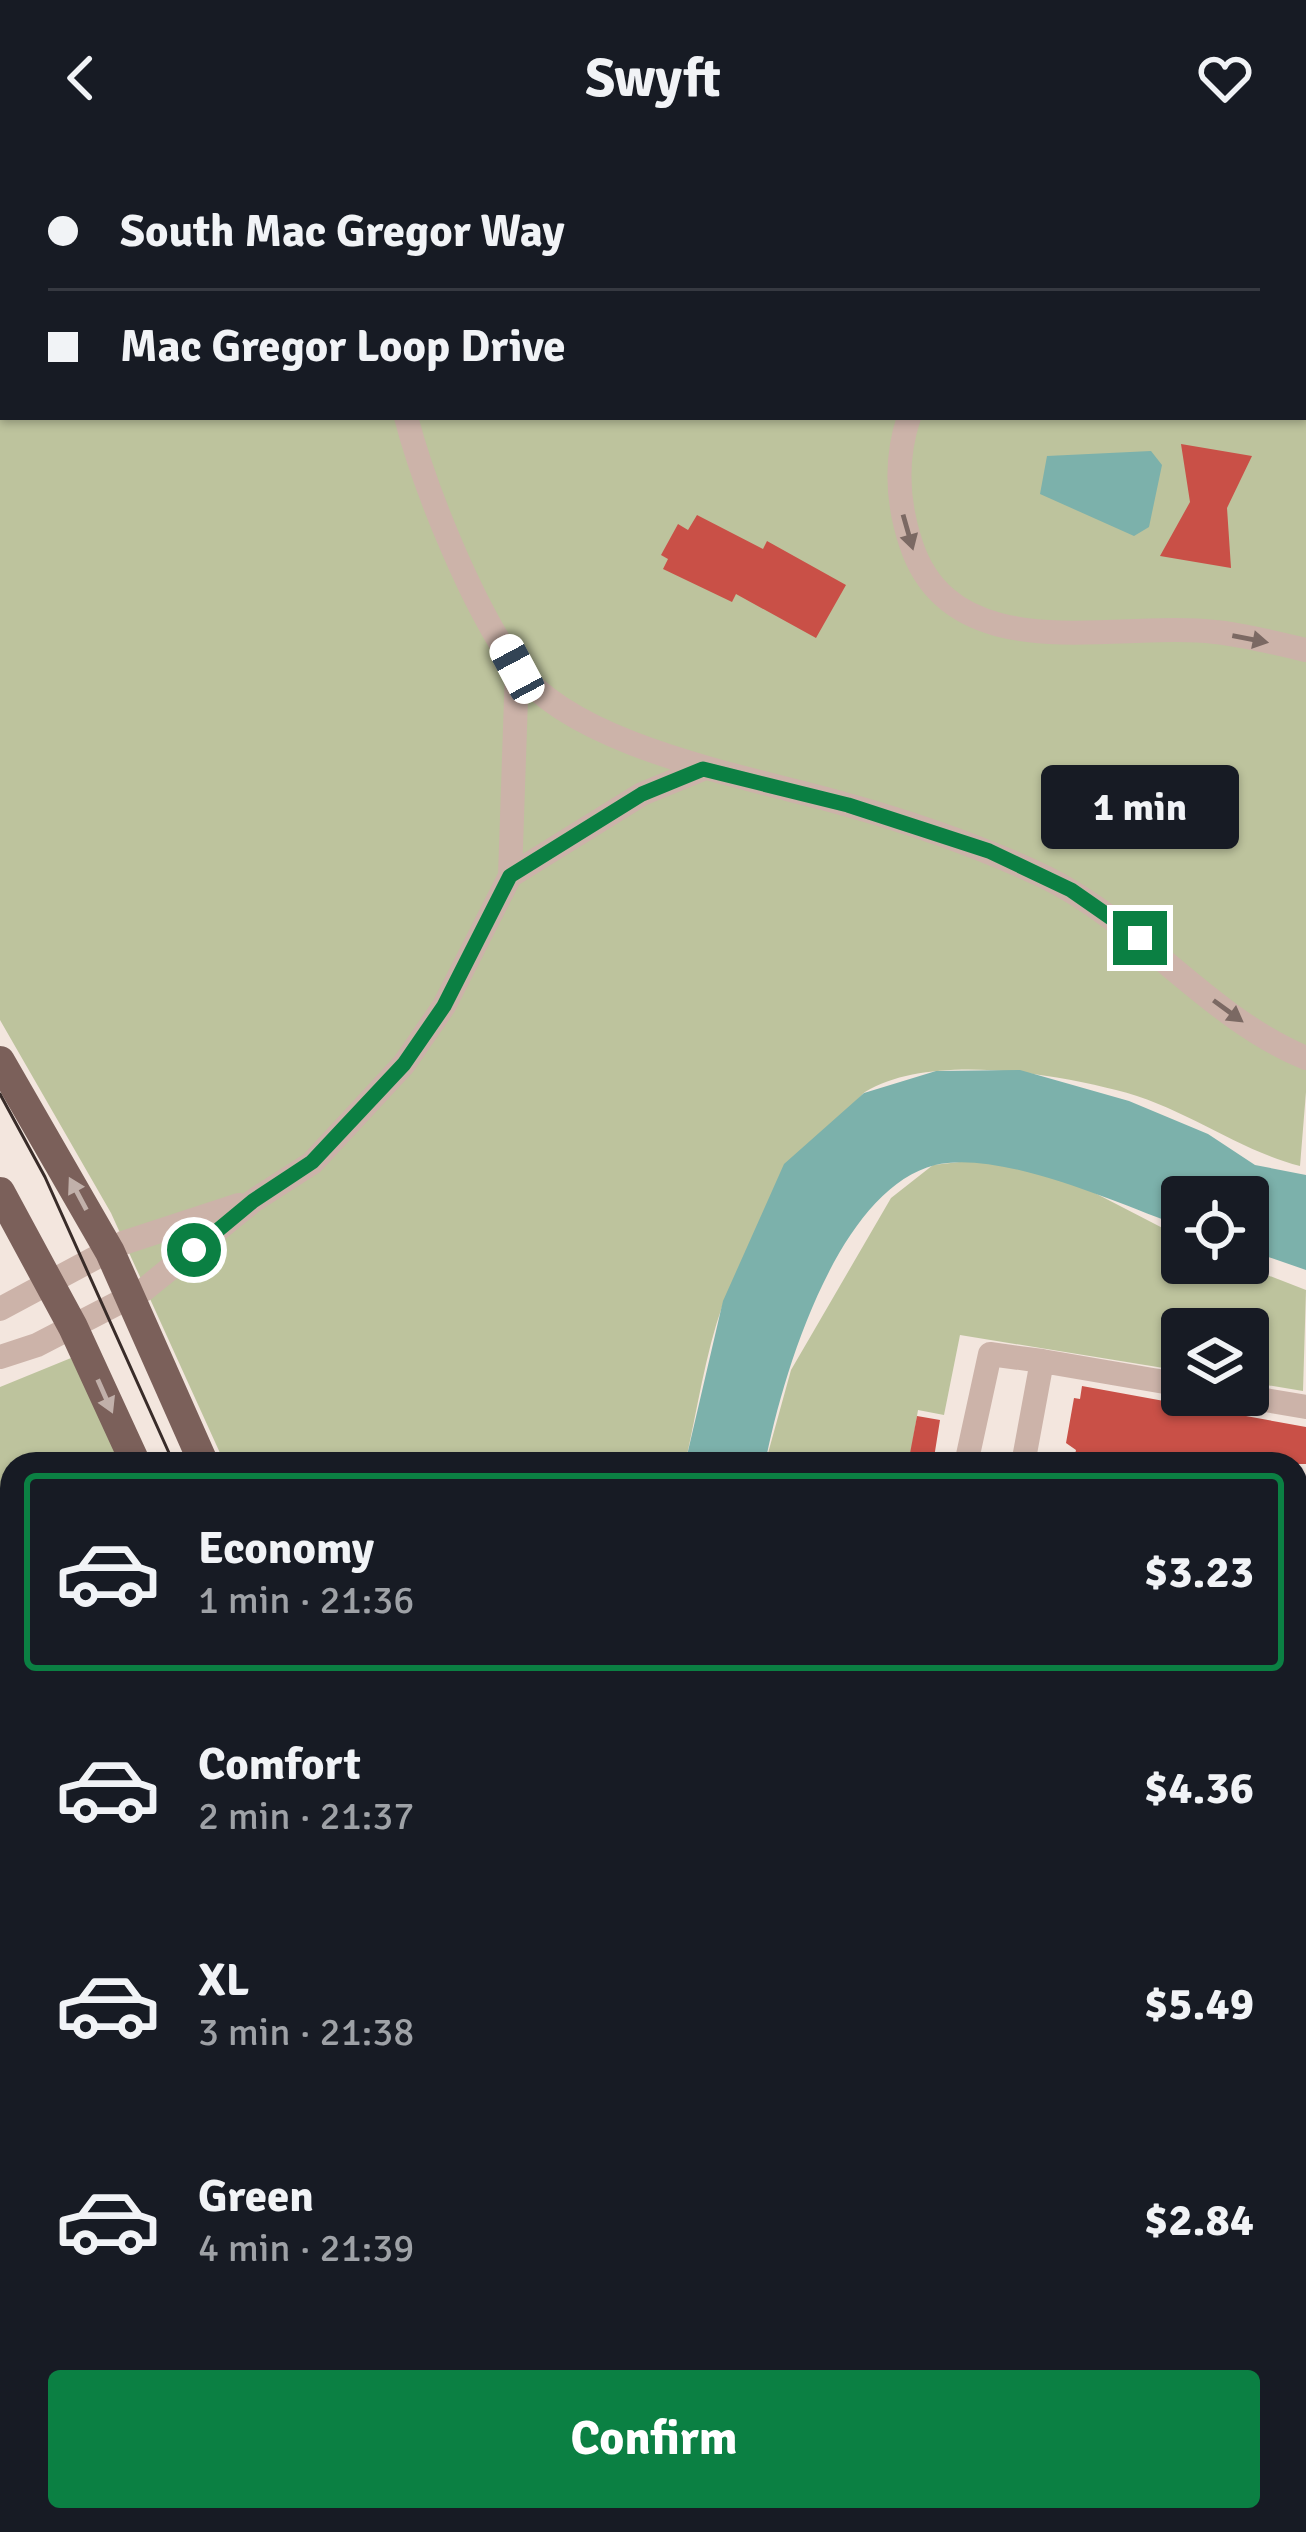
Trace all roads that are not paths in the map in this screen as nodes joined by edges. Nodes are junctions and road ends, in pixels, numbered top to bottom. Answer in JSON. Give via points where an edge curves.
{"nodes":[{"id":1,"x":407,"y":420,"type":"edge"},
{"id":2,"x":908,"y":420,"type":"edge"},
{"id":3,"x":1306,"y":650,"type":"edge"},
{"id":4,"x":517,"y":669,"type":"junction"},
{"id":5,"x":703,"y":769,"type":"junction"},
{"id":6,"x":510,"y":876,"type":"junction"},
{"id":7,"x":1306,"y":1058,"type":"edge"},
{"id":8,"x":0,"y":1061,"type":"edge"},
{"id":9,"x":0,"y":1192,"type":"edge"},
{"id":10,"x":253,"y":1201,"type":"junction"},
{"id":11,"x":110,"y":1252,"type":"junction"},
{"id":12,"x":52,"y":1284,"type":"junction"},
{"id":13,"x":131,"y":1298,"type":"junction"},
{"id":14,"x":0,"y":1309,"type":"edge"},
{"id":15,"x":74,"y":1327,"type":"junction"},
{"id":16,"x":0,"y":1357,"type":"edge"},
{"id":17,"x":1042,"y":1361,"type":"junction"},
{"id":18,"x":1161,"y":1381,"type":"edge"},
{"id":19,"x":1269,"y":1401,"type":"edge"},
{"id":20,"x":1306,"y":1407,"type":"edge"},
{"id":21,"x":131,"y":1452,"type":"edge"},
{"id":22,"x":199,"y":1452,"type":"edge"},
{"id":23,"x":969,"y":1452,"type":"edge"},
{"id":24,"x":1025,"y":1452,"type":"edge"}],
"edges":[{"from":1,"to":4,"type":"street","via":[[432,498]]},
{"from":2,"to":3,"type":"street","one_way":true,"via":[[903,519],[915,557],[960,607],[1009,628],[1215,632]]},
{"from":4,"to":5,"type":"street","via":[[601,727]]},
{"from":4,"to":6,"type":"street"},
{"from":5,"to":6,"type":"street","via":[[642,794]]},
{"from":5,"to":7,"type":"street","one_way":true,"via":[[989,851],[1071,890],[1258,1034]]},
{"from":6,"to":10,"type":"street","via":[[444,1006],[404,1064],[312,1162]]},
{"from":11,"to":8,"type":"main road","one_way":true},
{"from":9,"to":12,"type":"main road"},
{"from":10,"to":11,"type":"street"},
{"from":10,"to":13,"type":"street"},
{"from":11,"to":12,"type":"street"},
{"from":11,"to":13,"type":"main road"},
{"from":12,"to":14,"type":"street"},
{"from":12,"to":15,"type":"main road"},
{"from":13,"to":15,"type":"street"},
{"from":13,"to":22,"type":"main road"},
{"from":15,"to":16,"type":"street"},
{"from":15,"to":21,"type":"main road","one_way":true},
{"from":17,"to":18,"type":"street"},
{"from":17,"to":23,"type":"street","via":[[989,1354]]},
{"from":17,"to":24,"type":"street"},
{"from":19,"to":20,"type":"street"}]}
